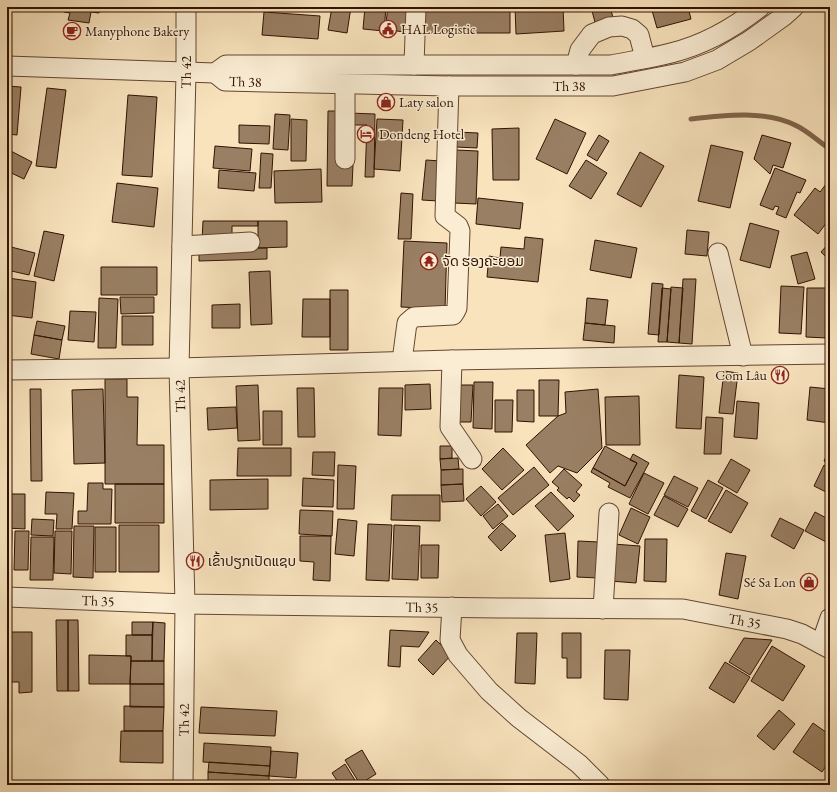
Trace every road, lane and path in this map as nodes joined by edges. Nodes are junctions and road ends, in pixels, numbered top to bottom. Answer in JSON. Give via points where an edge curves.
{"nodes":[{"id":1,"x":186,"y":7,"type":"edge"},
{"id":2,"x":416,"y":7,"type":"edge"},
{"id":3,"x":760,"y":7,"type":"edge"},
{"id":4,"x":794,"y":7,"type":"edge"},
{"id":5,"x":645,"y":58,"type":"junction"},
{"id":6,"x":414,"y":65,"type":"junction"},
{"id":7,"x":576,"y":65,"type":"junction"},
{"id":8,"x":7,"y":66,"type":"edge"},
{"id":9,"x":186,"y":73,"type":"junction"},
{"id":10,"x":215,"y":73,"type":"junction"},
{"id":11,"x":345,"y":84,"type":"junction"},
{"id":12,"x":449,"y":86,"type":"junction"},
{"id":13,"x":346,"y":159,"type":"dead end"},
{"id":14,"x":250,"y":242,"type":"dead end"},
{"id":15,"x":182,"y":246,"type":"junction"},
{"id":16,"x":718,"y":253,"type":"dead end"},
{"id":17,"x":830,"y":354,"type":"edge"},
{"id":18,"x":743,"y":356,"type":"junction"},
{"id":19,"x":452,"y":360,"type":"junction"},
{"id":20,"x":402,"y":361,"type":"junction"},
{"id":21,"x":179,"y":368,"type":"junction"},
{"id":22,"x":7,"y":370,"type":"edge"},
{"id":23,"x":472,"y":459,"type":"dead end"},
{"id":24,"x":609,"y":513,"type":"dead end"},
{"id":25,"x":7,"y":597,"type":"edge"},
{"id":26,"x":185,"y":604,"type":"junction"},
{"id":27,"x":452,"y":607,"type":"junction"},
{"id":28,"x":603,"y":609,"type":"junction"},
{"id":29,"x":830,"y":618,"type":"edge"},
{"id":30,"x":825,"y":646,"type":"edge"},
{"id":31,"x":183,"y":785,"type":"edge"},
{"id":32,"x":600,"y":785,"type":"edge"}],
"edges":[{"from":1,"to":9,"type":"street","name":"Th 42"},
{"from":2,"to":6,"type":"street"},
{"from":3,"to":5,"type":"street","name":"Th 38","via":[[700,43],[672,53]]},
{"from":4,"to":12,"type":"street","name":"Th 38","via":[[749,41],[717,60],[685,72],[614,86]]},
{"from":5,"to":7,"type":"street","name":"Th 38","via":[[611,65]]},
{"from":5,"to":7,"type":"street","via":[[639,35],[632,29],[622,26],[608,27],[592,34],[580,50]]},
{"from":6,"to":7,"type":"street","name":"Th 38"},
{"from":6,"to":10,"type":"street","name":"Th 38","via":[[226,65]]},
{"from":8,"to":9,"type":"street"},
{"from":9,"to":10,"type":"street"},
{"from":9,"to":15,"type":"street","name":"Th 42"},
{"from":10,"to":11,"type":"street","name":"Th 38","via":[[225,81]]},
{"from":11,"to":12,"type":"street","name":"Th 38"},
{"from":11,"to":13,"type":"street"},
{"from":12,"to":20,"type":"street","via":[[445,216],[458,226],[460,231],[457,308],[453,315],[414,317],[407,323]]},
{"from":14,"to":15,"type":"street"},
{"from":15,"to":21,"type":"street","name":"Th 42"},
{"from":16,"to":18,"type":"street"},
{"from":17,"to":18,"type":"street"},
{"from":18,"to":19,"type":"street"},
{"from":19,"to":20,"type":"street"},
{"from":19,"to":23,"type":"street","via":[[450,427]]},
{"from":20,"to":21,"type":"street"},
{"from":21,"to":22,"type":"street"},
{"from":21,"to":26,"type":"street","name":"Th 42"},
{"from":24,"to":28,"type":"street"},
{"from":25,"to":26,"type":"street","name":"Th 35"},
{"from":26,"to":27,"type":"street","name":"Th 35"},
{"from":26,"to":31,"type":"street","name":"Th 42"},
{"from":27,"to":28,"type":"street","name":"Th 35"},
{"from":27,"to":32,"type":"street","via":[[450,640],[458,655],[489,691],[519,718],[580,764]]},
{"from":28,"to":30,"type":"street","name":"Th 35","via":[[683,609],[786,629]]},
{"from":29,"to":30,"type":"street"}]}
